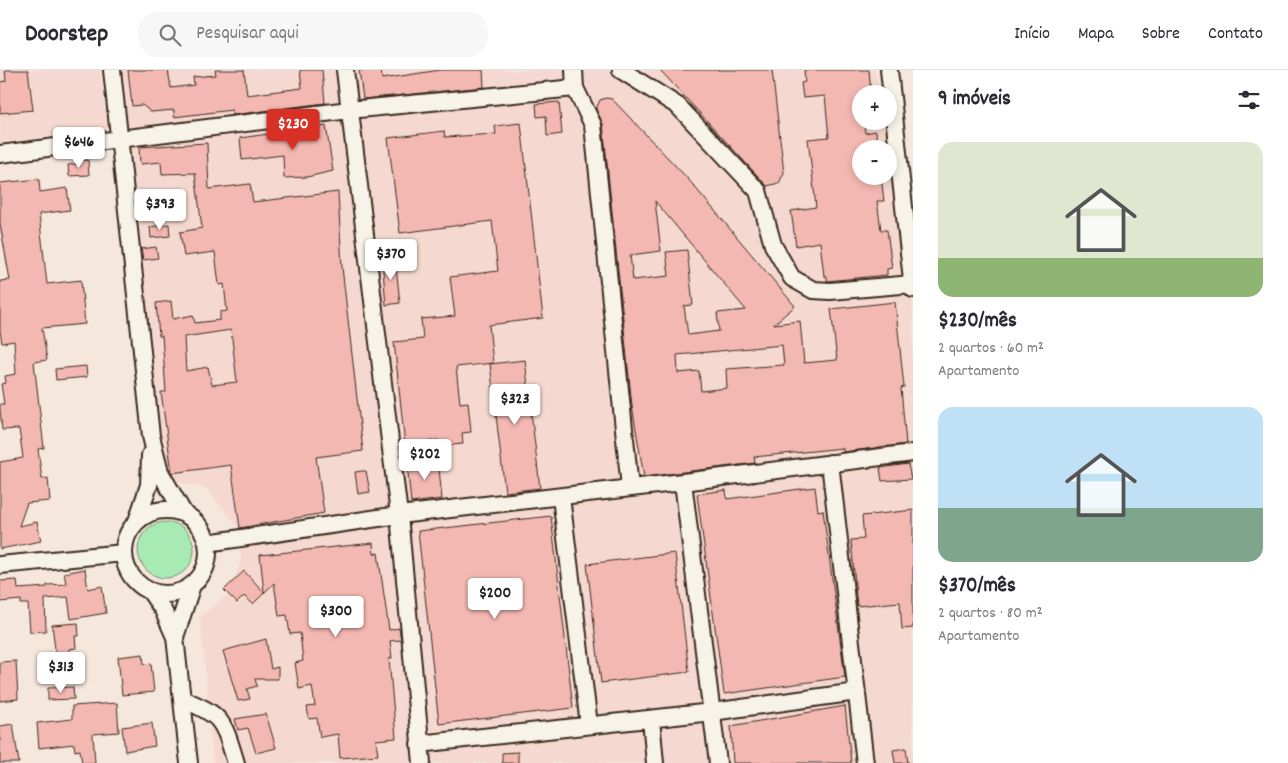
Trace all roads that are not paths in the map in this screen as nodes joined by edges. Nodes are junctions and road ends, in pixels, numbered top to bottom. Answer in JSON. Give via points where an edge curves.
{"nodes":[{"id":1,"x":112,"y":70,"type":"edge"},
{"id":2,"x":345,"y":70,"type":"edge"},
{"id":3,"x":574,"y":70,"type":"edge"},
{"id":4,"x":621,"y":70,"type":"edge"},
{"id":5,"x":889,"y":70,"type":"edge"},
{"id":6,"x":575,"y":88,"type":"junction"},
{"id":7,"x":349,"y":110,"type":"junction"},
{"id":8,"x":120,"y":138,"type":"junction"},
{"id":9,"x":0,"y":154,"type":"edge"},
{"id":10,"x":913,"y":284,"type":"edge"},
{"id":11,"x":913,"y":290,"type":"edge"},
{"id":12,"x":151,"y":436,"type":"junction"},
{"id":13,"x":913,"y":453,"type":"edge"},
{"id":14,"x":830,"y":463,"type":"junction"},
{"id":15,"x":683,"y":482,"type":"junction"},
{"id":16,"x":630,"y":488,"type":"junction"},
{"id":17,"x":561,"y":497,"type":"junction"},
{"id":18,"x":184,"y":514,"type":"junction"},
{"id":19,"x":398,"y":515,"type":"junction"},
{"id":20,"x":138,"y":521,"type":"junction"},
{"id":21,"x":207,"y":543,"type":"junction"},
{"id":22,"x":124,"y":553,"type":"junction"},
{"id":23,"x":0,"y":565,"type":"edge"},
{"id":24,"x":192,"y":584,"type":"junction"},
{"id":25,"x":150,"y":591,"type":"junction"},
{"id":26,"x":175,"y":637,"type":"junction"},
{"id":27,"x":857,"y":692,"type":"junction"},
{"id":28,"x":182,"y":699,"type":"junction"},
{"id":29,"x":712,"y":712,"type":"junction"},
{"id":30,"x":651,"y":718,"type":"junction"},
{"id":31,"x":589,"y":725,"type":"junction"},
{"id":32,"x":420,"y":744,"type":"junction"},
{"id":33,"x":189,"y":763,"type":"edge"},
{"id":34,"x":236,"y":763,"type":"edge"},
{"id":35,"x":422,"y":763,"type":"edge"},
{"id":36,"x":655,"y":763,"type":"edge"},
{"id":37,"x":718,"y":763,"type":"edge"},
{"id":38,"x":865,"y":763,"type":"edge"}],
"edges":[{"from":1,"to":8,"type":"street"},
{"from":2,"to":7,"type":"street"},
{"from":3,"to":6,"type":"street"},
{"from":4,"to":10,"type":"street","via":[[678,106],[758,191],[773,245],[792,278],[813,290],[830,291]]},
{"from":5,"to":10,"type":"street"},
{"from":6,"to":7,"type":"street"},
{"from":6,"to":16,"type":"street","via":[[593,125]]},
{"from":7,"to":8,"type":"street"},
{"from":7,"to":19,"type":"street"},
{"from":8,"to":9,"type":"street"},
{"from":8,"to":12,"type":"street"},
{"from":10,"to":11,"type":"street"},
{"from":12,"to":18,"type":"street","via":[[160,472]]},
{"from":12,"to":20,"type":"street","via":[[149,485]]},
{"from":13,"to":14,"type":"street"},
{"from":14,"to":15,"type":"street"},
{"from":14,"to":27,"type":"street"},
{"from":15,"to":16,"type":"street"},
{"from":15,"to":29,"type":"street"},
{"from":16,"to":17,"type":"street"},
{"from":17,"to":19,"type":"street"},
{"from":17,"to":31,"type":"street"},
{"from":18,"to":20,"type":"street","via":[[172,510],[159,511]]},
{"from":18,"to":21,"type":"street","via":[[198,526]]},
{"from":19,"to":21,"type":"street"},
{"from":19,"to":32,"type":"street"},
{"from":20,"to":22,"type":"street","via":[[130,530]]},
{"from":21,"to":24,"type":"street","via":[[205,566]]},
{"from":22,"to":23,"type":"street"},
{"from":22,"to":25,"type":"street","via":[[131,576]]},
{"from":24,"to":25,"type":"street","via":[[171,593]]},
{"from":24,"to":26,"type":"street"},
{"from":25,"to":26,"type":"street"},
{"from":26,"to":28,"type":"street"},
{"from":27,"to":29,"type":"street"},
{"from":27,"to":38,"type":"street"},
{"from":28,"to":33,"type":"street"},
{"from":28,"to":34,"type":"street","via":[[217,716],[225,728]]},
{"from":29,"to":30,"type":"street"},
{"from":29,"to":37,"type":"street"},
{"from":30,"to":31,"type":"street"},
{"from":30,"to":36,"type":"street"},
{"from":31,"to":32,"type":"street"},
{"from":32,"to":35,"type":"street"}]}
